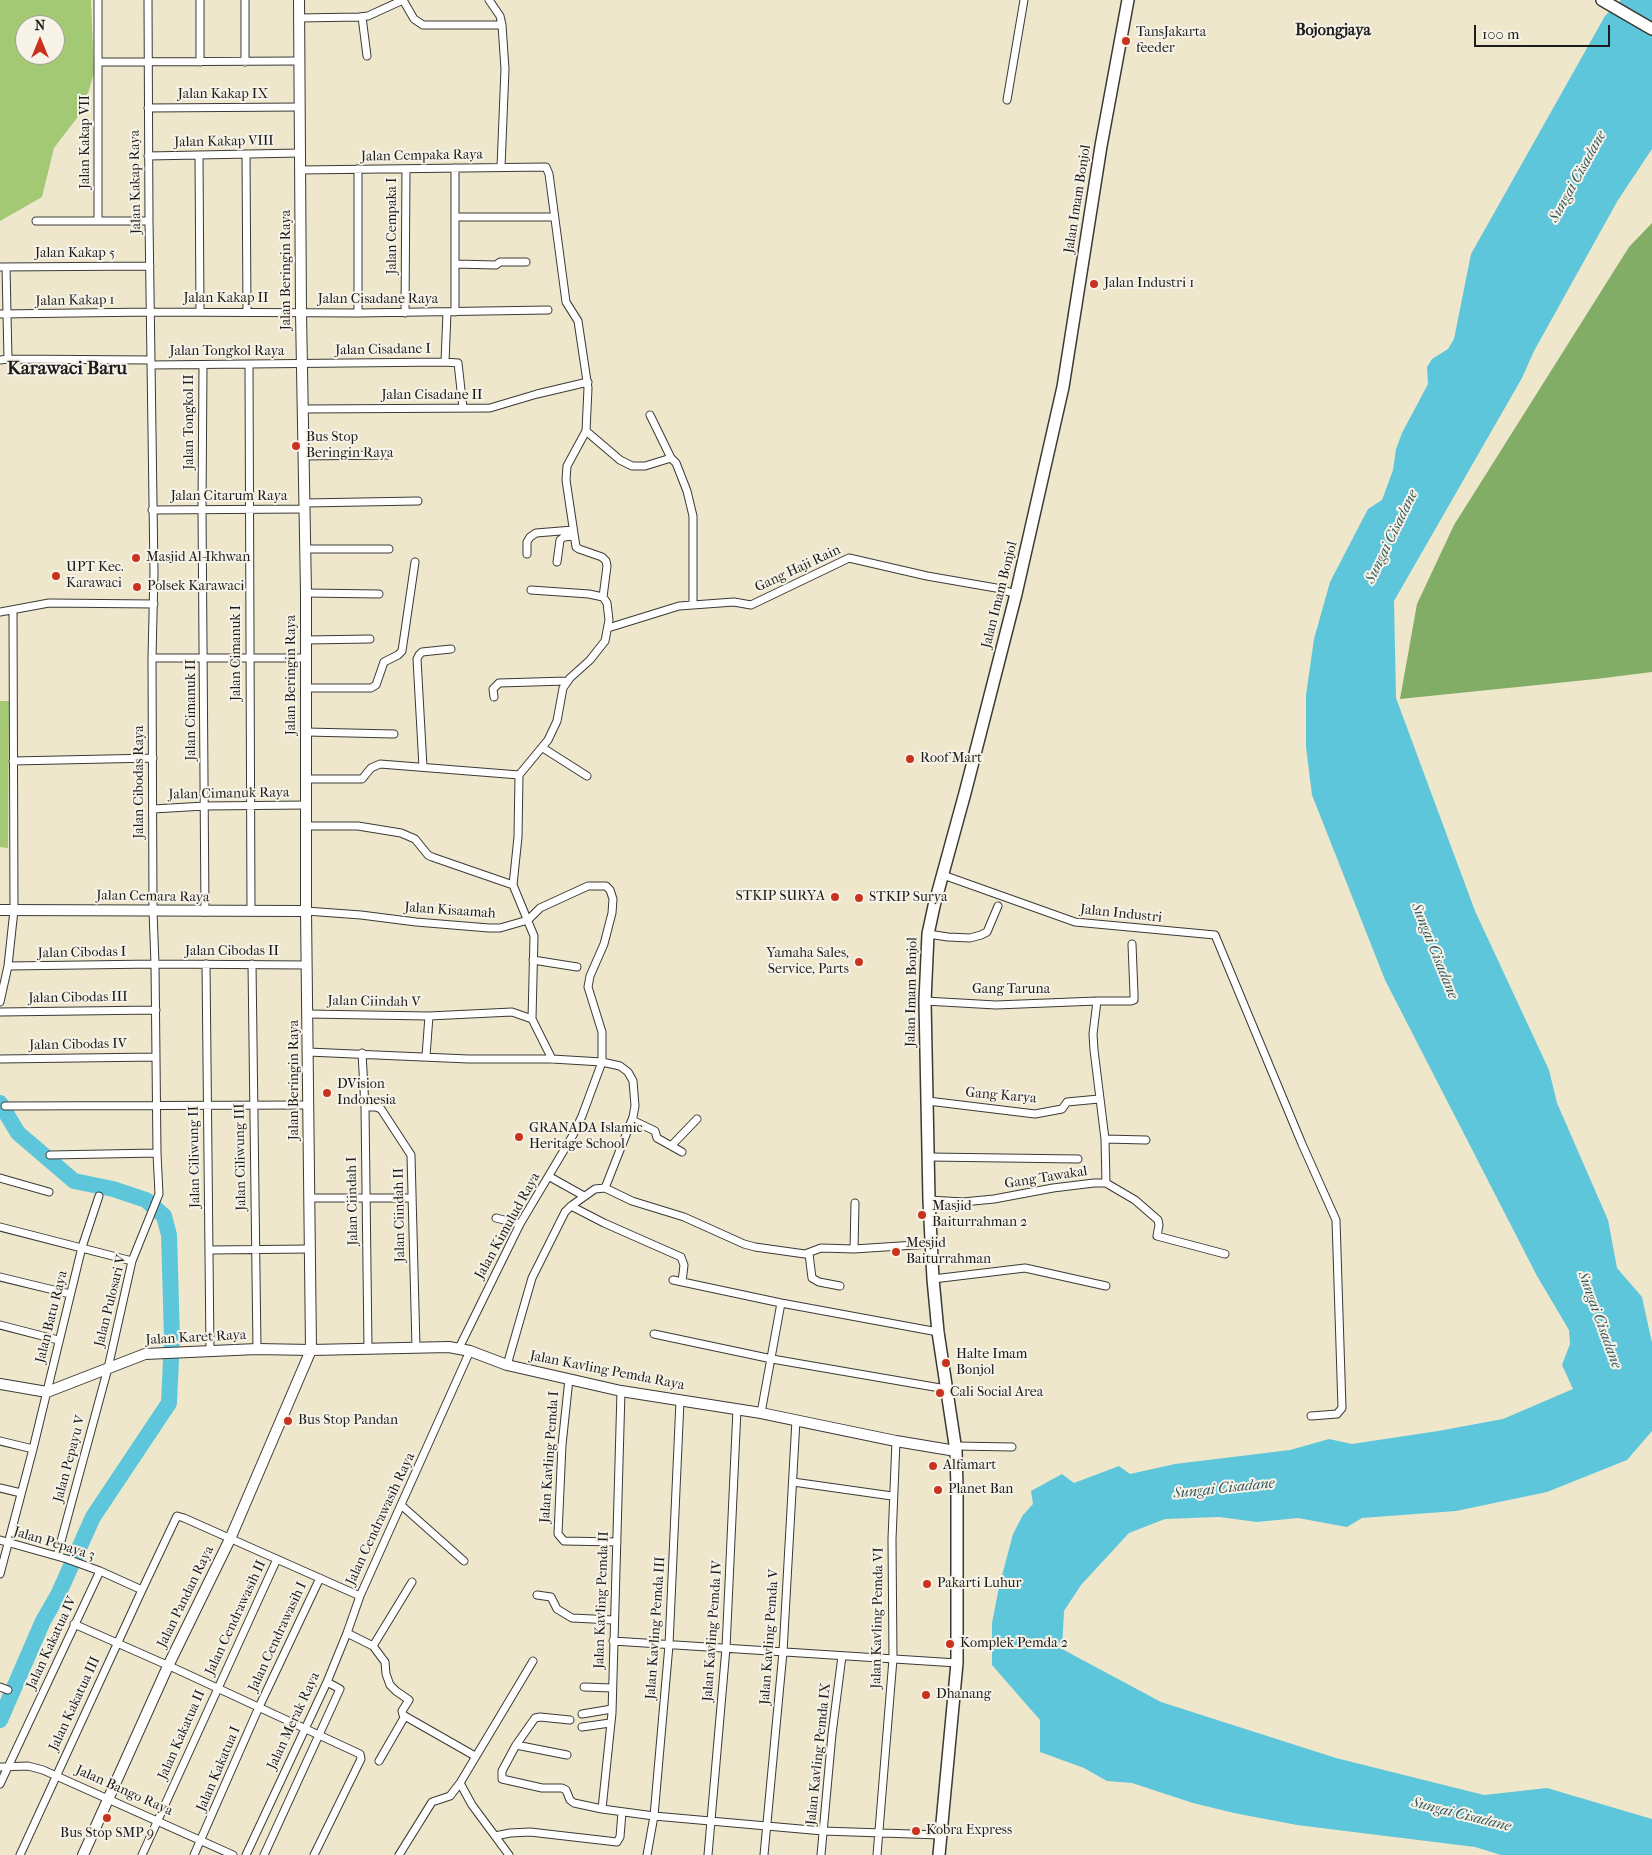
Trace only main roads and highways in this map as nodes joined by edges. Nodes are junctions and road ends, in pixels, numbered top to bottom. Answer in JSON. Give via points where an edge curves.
{"nodes":[{"id":1,"x":1128,"y":0,"type":"edge"},
{"id":2,"x":1603,"y":1,"type":"edge"},
{"id":3,"x":1652,"y":29,"type":"edge"},
{"id":4,"x":939,"y":1855,"type":"edge"}],
"edges":[{"from":1,"to":4,"type":"main road","name":"Jalan Imam Bonjol","via":[[1067,363],[1016,594],[928,934],[925,1001],[931,1244],[938,1332],[956,1449],[957,1663]]},
{"from":2,"to":3,"type":"main road"}]}
